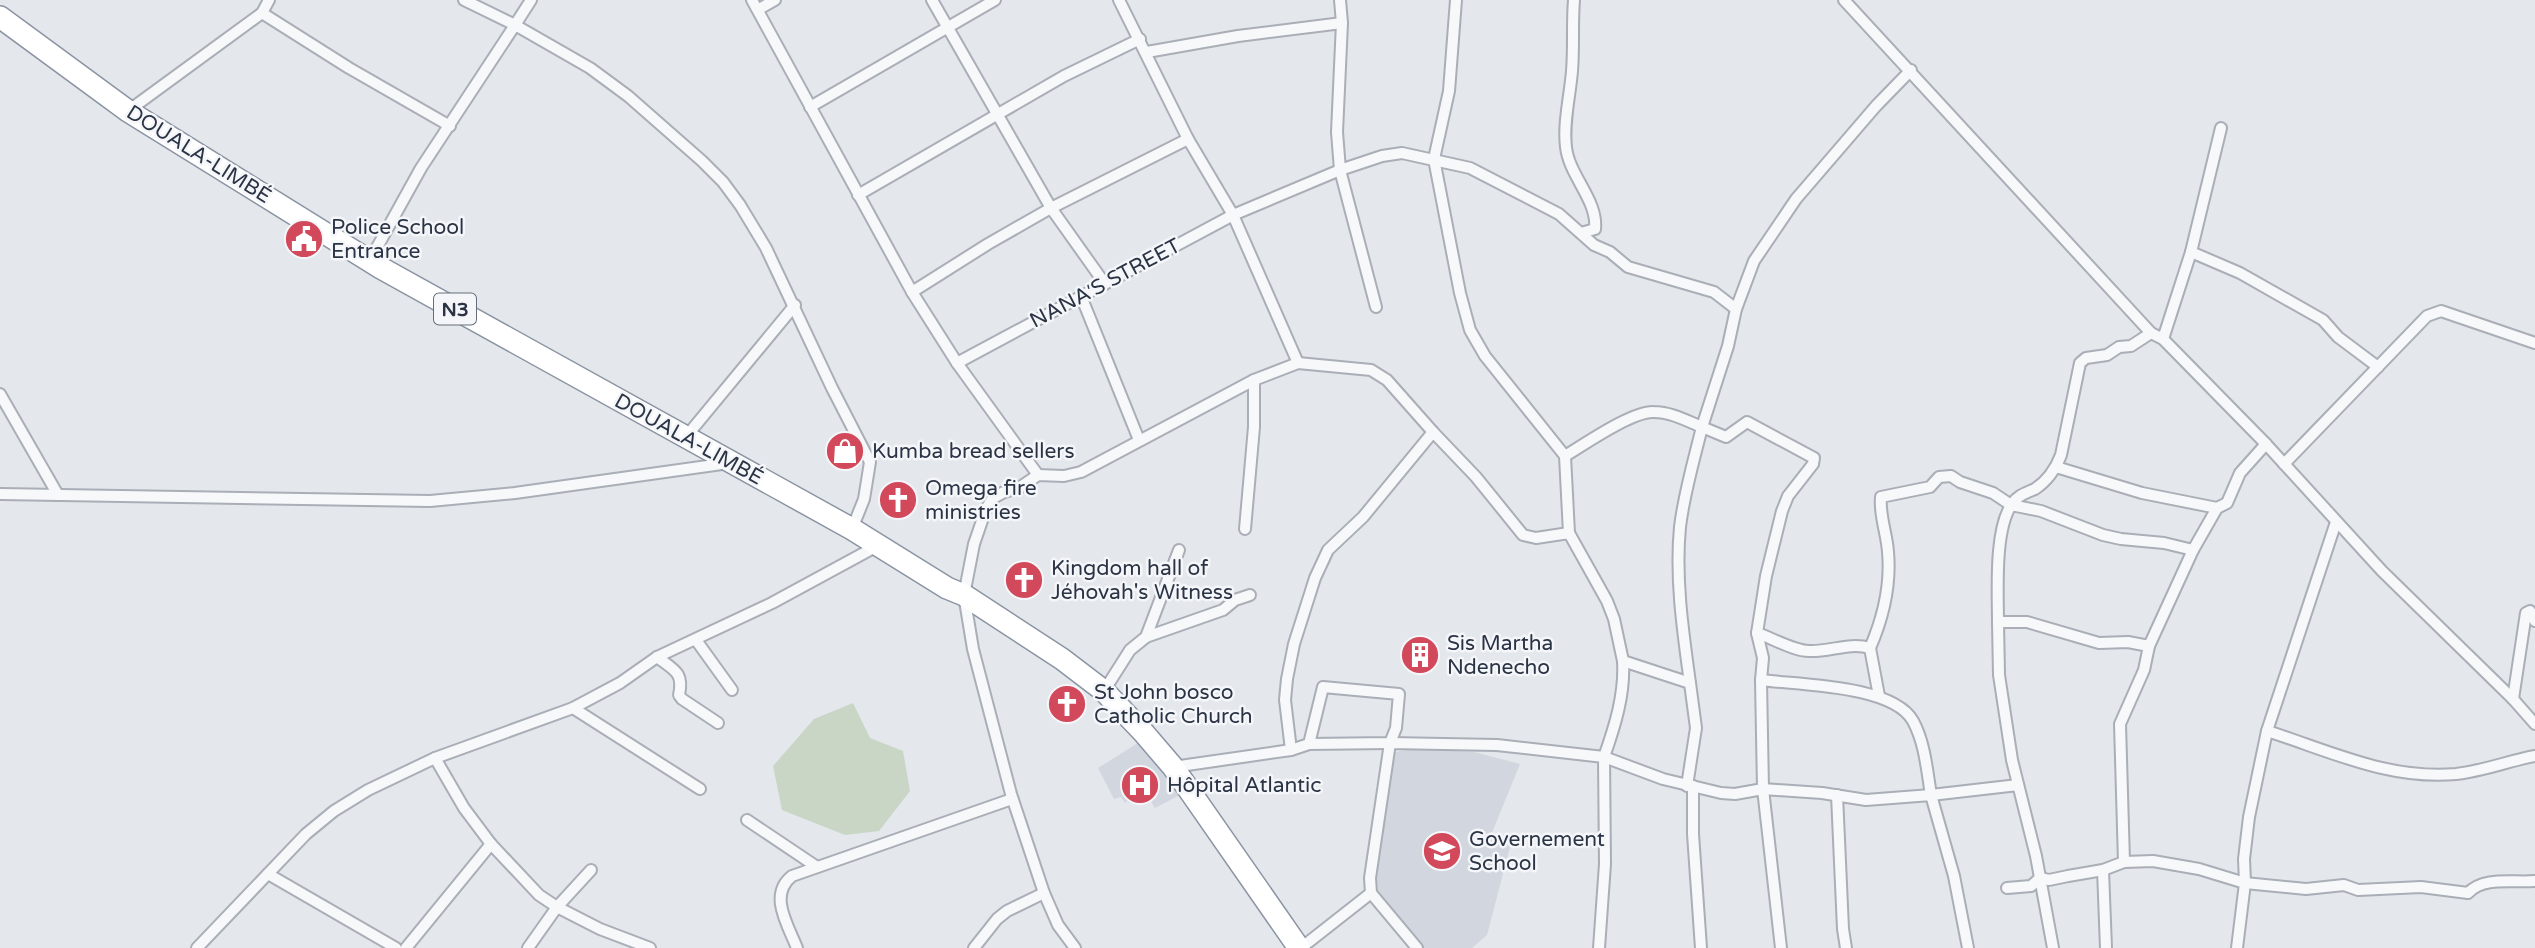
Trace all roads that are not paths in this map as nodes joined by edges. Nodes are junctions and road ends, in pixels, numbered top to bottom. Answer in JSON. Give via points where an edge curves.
{"nodes":[{"id":1,"x":269,"y":0,"type":"edge"},
{"id":2,"x":464,"y":0,"type":"edge"},
{"id":3,"x":531,"y":0,"type":"edge"},
{"id":4,"x":775,"y":0,"type":"edge"},
{"id":5,"x":932,"y":0,"type":"edge"},
{"id":6,"x":995,"y":0,"type":"edge"},
{"id":7,"x":1119,"y":0,"type":"edge"},
{"id":8,"x":1340,"y":0,"type":"edge"},
{"id":9,"x":1455,"y":0,"type":"edge"},
{"id":10,"x":1574,"y":0,"type":"edge"},
{"id":11,"x":1844,"y":0,"type":"edge"},
{"id":12,"x":756,"y":4,"type":"edge"},
{"id":13,"x":262,"y":13,"type":"junction"},
{"id":14,"x":0,"y":17,"type":"edge"},
{"id":15,"x":1342,"y":23,"type":"junction"},
{"id":16,"x":515,"y":25,"type":"junction"},
{"id":17,"x":948,"y":28,"type":"junction"},
{"id":18,"x":1140,"y":39,"type":"junction"},
{"id":19,"x":1147,"y":52,"type":"junction"},
{"id":20,"x":1911,"y":70,"type":"junction"},
{"id":21,"x":810,"y":107,"type":"junction"},
{"id":22,"x":128,"y":111,"type":"junction"},
{"id":23,"x":997,"y":114,"type":"junction"},
{"id":24,"x":450,"y":126,"type":"junction"},
{"id":25,"x":2221,"y":128,"type":"dead end"},
{"id":26,"x":1188,"y":139,"type":"junction"},
{"id":27,"x":1434,"y":159,"type":"junction"},
{"id":28,"x":1340,"y":170,"type":"junction"},
{"id":29,"x":858,"y":195,"type":"junction"},
{"id":30,"x":1051,"y":208,"type":"junction"},
{"id":31,"x":1233,"y":215,"type":"junction"},
{"id":32,"x":1581,"y":233,"type":"junction"},
{"id":33,"x":2191,"y":252,"type":"junction"},
{"id":34,"x":370,"y":260,"type":"junction"},
{"id":35,"x":1105,"y":284,"type":"junction"},
{"id":36,"x":912,"y":292,"type":"junction"},
{"id":37,"x":1081,"y":296,"type":"junction"},
{"id":38,"x":795,"y":305,"type":"junction"},
{"id":39,"x":1376,"y":307,"type":"dead end"},
{"id":40,"x":1736,"y":309,"type":"junction"},
{"id":41,"x":2151,"y":333,"type":"junction"},
{"id":42,"x":2163,"y":339,"type":"junction"},
{"id":43,"x":2535,"y":343,"type":"edge"},
{"id":44,"x":957,"y":363,"type":"junction"},
{"id":45,"x":1298,"y":363,"type":"junction"},
{"id":46,"x":2378,"y":367,"type":"junction"},
{"id":47,"x":1254,"y":380,"type":"junction"},
{"id":48,"x":0,"y":394,"type":"edge"},
{"id":49,"x":1702,"y":427,"type":"junction"},
{"id":50,"x":1433,"y":432,"type":"junction"},
{"id":51,"x":685,"y":438,"type":"junction"},
{"id":52,"x":1139,"y":440,"type":"junction"},
{"id":53,"x":2266,"y":444,"type":"junction"},
{"id":54,"x":1565,"y":456,"type":"junction"},
{"id":55,"x":732,"y":463,"type":"junction"},
{"id":56,"x":2284,"y":464,"type":"junction"},
{"id":57,"x":2056,"y":467,"type":"junction"},
{"id":58,"x":1038,"y":475,"type":"junction"},
{"id":59,"x":0,"y":494,"type":"edge"},
{"id":60,"x":58,"y":495,"type":"junction"},
{"id":61,"x":2011,"y":505,"type":"junction"},
{"id":62,"x":2217,"y":508,"type":"junction"},
{"id":63,"x":2336,"y":522,"type":"junction"},
{"id":64,"x":852,"y":529,"type":"junction"},
{"id":65,"x":1245,"y":529,"type":"dead end"},
{"id":66,"x":1569,"y":533,"type":"junction"},
{"id":67,"x":877,"y":546,"type":"junction"},
{"id":68,"x":1179,"y":550,"type":"dead end"},
{"id":69,"x":2193,"y":550,"type":"junction"},
{"id":70,"x":956,"y":591,"type":"junction"},
{"id":71,"x":1250,"y":595,"type":"dead end"},
{"id":72,"x":2535,"y":621,"type":"edge"},
{"id":73,"x":1997,"y":622,"type":"junction"},
{"id":74,"x":1757,"y":633,"type":"junction"},
{"id":75,"x":1146,"y":637,"type":"junction"},
{"id":76,"x":696,"y":640,"type":"junction"},
{"id":77,"x":2149,"y":646,"type":"junction"},
{"id":78,"x":1870,"y":648,"type":"junction"},
{"id":79,"x":657,"y":657,"type":"junction"},
{"id":80,"x":1622,"y":661,"type":"junction"},
{"id":81,"x":1761,"y":680,"type":"junction"},
{"id":82,"x":1690,"y":683,"type":"junction"},
{"id":83,"x":732,"y":690,"type":"dead end"},
{"id":84,"x":1104,"y":691,"type":"junction"},
{"id":85,"x":1880,"y":696,"type":"junction"},
{"id":86,"x":2513,"y":699,"type":"junction"},
{"id":87,"x":573,"y":708,"type":"junction"},
{"id":88,"x":718,"y":723,"type":"dead end"},
{"id":89,"x":2535,"y":724,"type":"edge"},
{"id":90,"x":2267,"y":731,"type":"junction"},
{"id":91,"x":1390,"y":743,"type":"junction"},
{"id":92,"x":1309,"y":744,"type":"junction"},
{"id":93,"x":1292,"y":750,"type":"junction"},
{"id":94,"x":2535,"y":756,"type":"edge"},
{"id":95,"x":1604,"y":757,"type":"junction"},
{"id":96,"x":435,"y":758,"type":"junction"},
{"id":97,"x":1173,"y":767,"type":"junction"},
{"id":98,"x":2018,"y":785,"type":"junction"},
{"id":99,"x":1690,"y":786,"type":"junction"},
{"id":100,"x":700,"y":789,"type":"dead end"},
{"id":101,"x":1763,"y":789,"type":"junction"},
{"id":102,"x":1837,"y":795,"type":"junction"},
{"id":103,"x":1931,"y":795,"type":"junction"},
{"id":104,"x":1012,"y":799,"type":"junction"},
{"id":105,"x":747,"y":820,"type":"dead end"},
{"id":106,"x":491,"y":845,"type":"junction"},
{"id":107,"x":2124,"y":862,"type":"junction"},
{"id":108,"x":817,"y":866,"type":"junction"},
{"id":109,"x":591,"y":870,"type":"dead end"},
{"id":110,"x":2104,"y":870,"type":"junction"},
{"id":111,"x":268,"y":874,"type":"junction"},
{"id":112,"x":2040,"y":877,"type":"junction"},
{"id":113,"x":2535,"y":881,"type":"edge"},
{"id":114,"x":2245,"y":883,"type":"junction"},
{"id":115,"x":2007,"y":888,"type":"dead end"},
{"id":116,"x":1044,"y":893,"type":"junction"},
{"id":117,"x":1371,"y":893,"type":"junction"},
{"id":118,"x":557,"y":907,"type":"junction"},
{"id":119,"x":203,"y":946,"type":"edge"},
{"id":120,"x":396,"y":948,"type":"edge"},
{"id":121,"x":406,"y":948,"type":"edge"},
{"id":122,"x":528,"y":948,"type":"edge"},
{"id":123,"x":650,"y":948,"type":"edge"},
{"id":124,"x":797,"y":948,"type":"edge"},
{"id":125,"x":974,"y":948,"type":"edge"},
{"id":126,"x":1074,"y":948,"type":"edge"},
{"id":127,"x":1300,"y":948,"type":"edge"},
{"id":128,"x":1417,"y":948,"type":"edge"},
{"id":129,"x":1599,"y":948,"type":"edge"},
{"id":130,"x":1700,"y":948,"type":"edge"},
{"id":131,"x":1782,"y":948,"type":"edge"},
{"id":132,"x":1846,"y":948,"type":"edge"},
{"id":133,"x":1968,"y":948,"type":"edge"},
{"id":134,"x":2053,"y":948,"type":"edge"},
{"id":135,"x":2106,"y":948,"type":"edge"},
{"id":136,"x":2237,"y":948,"type":"edge"}],
"edges":[{"from":1,"to":13,"type":"street"},
{"from":2,"to":16,"type":"street"},
{"from":3,"to":16,"type":"street"},
{"from":4,"to":12,"type":"street"},
{"from":5,"to":17,"type":"street"},
{"from":6,"to":17,"type":"street"},
{"from":7,"to":18,"type":"street"},
{"from":8,"to":15,"type":"street"},
{"from":9,"to":27,"type":"street","via":[[1449,91]]},
{"from":10,"to":32,"type":"street","via":[[1566,148],[1595,222],[1595,229]]},
{"from":11,"to":20,"type":"street"},
{"from":12,"to":21,"type":"street"},
{"from":13,"to":22,"type":"street"},
{"from":13,"to":24,"type":"street"},
{"from":14,"to":22,"type":"highway","name":"DOUALA-LIMBÉ","number":"N3"},
{"from":15,"to":19,"type":"street"},
{"from":15,"to":28,"type":"street","via":[[1337,132]]},
{"from":16,"to":24,"type":"street"},
{"from":16,"to":38,"type":"street","via":[[628,96],[723,182],[766,248]]},
{"from":17,"to":21,"type":"street"},
{"from":17,"to":23,"type":"street"},
{"from":18,"to":19,"type":"street"},
{"from":18,"to":23,"type":"street"},
{"from":19,"to":26,"type":"street"},
{"from":20,"to":40,"type":"street","via":[[1796,199],[1754,261]]},
{"from":20,"to":41,"type":"street"},
{"from":21,"to":29,"type":"street"},
{"from":22,"to":34,"type":"highway","name":"DOUALA-LIMBÉ","number":"N3"},
{"from":23,"to":29,"type":"street"},
{"from":23,"to":30,"type":"street"},
{"from":24,"to":34,"type":"street"},
{"from":25,"to":33,"type":"street"},
{"from":26,"to":30,"type":"street"},
{"from":26,"to":31,"type":"street"},
{"from":27,"to":28,"type":"street","name":"NANA׳S STREET","via":[[1393,153]]},
{"from":27,"to":32,"type":"street","name":"NANA׳S STREET","via":[[1490,177],[1559,214]]},
{"from":27,"to":54,"type":"street","via":[[1470,330],[1518,400]]},
{"from":28,"to":31,"type":"street","name":"NANA׳S STREET"},
{"from":28,"to":39,"type":"street"},
{"from":29,"to":36,"type":"street"},
{"from":30,"to":35,"type":"street"},
{"from":30,"to":36,"type":"street"},
{"from":31,"to":35,"type":"street","name":"NANA׳S STREET"},
{"from":31,"to":45,"type":"street"},
{"from":32,"to":40,"type":"street","name":"NANA׳S STREET","via":[[1628,267],[1714,292]]},
{"from":33,"to":42,"type":"street"},
{"from":33,"to":46,"type":"street","via":[[2323,320]]},
{"from":34,"to":51,"type":"highway","name":"DOUALA-LIMBÉ","number":"N3"},
{"from":35,"to":37,"type":"street","name":"NANA׳S STREET"},
{"from":36,"to":44,"type":"street"},
{"from":37,"to":44,"type":"street","name":"NANA׳S STREET"},
{"from":37,"to":52,"type":"street"},
{"from":38,"to":51,"type":"street"},
{"from":38,"to":64,"type":"street","via":[[870,462],[864,499]]},
{"from":40,"to":49,"type":"street"},
{"from":41,"to":42,"type":"street"},
{"from":41,"to":57,"type":"street","via":[[2131,346],[2080,363]]},
{"from":42,"to":53,"type":"street"},
{"from":43,"to":46,"type":"street","via":[[2433,312]]},
{"from":44,"to":58,"type":"street"},
{"from":45,"to":47,"type":"street"},
{"from":45,"to":50,"type":"street","via":[[1371,370],[1387,380]]},
{"from":46,"to":56,"type":"street"},
{"from":47,"to":52,"type":"street"},
{"from":47,"to":65,"type":"street"},
{"from":48,"to":60,"type":"street"},
{"from":49,"to":54,"type":"street","via":[[1676,416],[1642,414]]},
{"from":49,"to":74,"type":"street","via":[[1726,437],[1748,422],[1814,458],[1782,511]]},
{"from":49,"to":82,"type":"street","via":[[1685,496],[1679,551]]},
{"from":50,"to":66,"type":"street","via":[[1523,535],[1536,538]]},
{"from":50,"to":93,"type":"street","via":[[1363,517],[1328,550],[1315,578],[1287,679]]},
{"from":51,"to":55,"type":"highway","name":"DOUALA-LIMBÉ","number":"N3"},
{"from":52,"to":58,"type":"street","via":[[1081,472]]},
{"from":53,"to":56,"type":"street"},
{"from":53,"to":62,"type":"street","via":[[2240,473],[2227,503]]},
{"from":54,"to":66,"type":"street"},
{"from":55,"to":60,"type":"street","via":[[430,501]]},
{"from":55,"to":64,"type":"highway","name":"DOUALA-LIMBÉ","number":"N3"},
{"from":56,"to":63,"type":"street"},
{"from":57,"to":61,"type":"street","via":[[2045,481]]},
{"from":57,"to":62,"type":"street","via":[[2142,494]]},
{"from":58,"to":70,"type":"street","via":[[993,498]]},
{"from":59,"to":60,"type":"street"},
{"from":61,"to":69,"type":"street","via":[[2121,539]]},
{"from":61,"to":73,"type":"street","via":[[2000,540]]},
{"from":61,"to":78,"type":"street","via":[[1951,475],[1939,477],[1930,487],[1881,497],[1888,577],[1884,610]]},
{"from":62,"to":69,"type":"street"},
{"from":63,"to":86,"type":"street"},
{"from":63,"to":90,"type":"street"},
{"from":64,"to":67,"type":"highway","name":"DOUALA-LIMBÉ","number":"N3"},
{"from":66,"to":80,"type":"street","via":[[1607,601]]},
{"from":67,"to":70,"type":"highway","name":"DOUALA-LIMBÉ","number":"N3"},
{"from":67,"to":76,"type":"street"},
{"from":68,"to":75,"type":"street"},
{"from":69,"to":77,"type":"street"},
{"from":70,"to":84,"type":"highway","name":"DOUALA-LIMBÉ","number":"N3"},
{"from":70,"to":104,"type":"street"},
{"from":71,"to":75,"type":"street","via":[[1223,610]]},
{"from":72,"to":86,"type":"street","via":[[2530,611],[2526,613]]},
{"from":73,"to":77,"type":"street","via":[[2027,622],[2099,643]]},
{"from":73,"to":98,"type":"street","via":[[1999,675]]},
{"from":74,"to":78,"type":"street","via":[[1808,651],[1853,645]]},
{"from":74,"to":81,"type":"street","via":[[1763,658]]},
{"from":75,"to":84,"type":"street","via":[[1130,650]]},
{"from":76,"to":79,"type":"street"},
{"from":76,"to":83,"type":"street"},
{"from":77,"to":107,"type":"street","via":[[2144,670],[2120,724]]},
{"from":78,"to":85,"type":"street"},
{"from":79,"to":87,"type":"street","via":[[620,684]]},
{"from":79,"to":88,"type":"street","via":[[679,674],[678,695]]},
{"from":80,"to":82,"type":"street"},
{"from":80,"to":95,"type":"street","via":[[1622,693]]},
{"from":81,"to":85,"type":"street"},
{"from":81,"to":101,"type":"street"},
{"from":82,"to":99,"type":"street","via":[[1696,728]]},
{"from":84,"to":97,"type":"highway","name":"DOUALA-LIMBÉ","number":"N3"},
{"from":85,"to":103,"type":"street","via":[[1898,704],[1912,719],[1920,736]]},
{"from":86,"to":89,"type":"street"},
{"from":87,"to":96,"type":"street"},
{"from":87,"to":100,"type":"street"},
{"from":90,"to":94,"type":"street","via":[[2368,766],[2415,774],[2474,772]]},
{"from":90,"to":114,"type":"street","via":[[2249,817]]},
{"from":91,"to":92,"type":"street"},
{"from":91,"to":92,"type":"street","via":[[1399,694],[1325,686]]},
{"from":91,"to":95,"type":"street","via":[[1497,745]]},
{"from":91,"to":117,"type":"street"},
{"from":92,"to":93,"type":"street"},
{"from":93,"to":97,"type":"street"},
{"from":95,"to":99,"type":"street"},
{"from":95,"to":129,"type":"street","via":[[1605,864]]},
{"from":96,"to":106,"type":"street"},
{"from":96,"to":111,"type":"street","via":[[334,811]]},
{"from":97,"to":127,"type":"highway","name":"DOUALA-LIMBÉ","number":"N3"},
{"from":98,"to":103,"type":"street"},
{"from":98,"to":112,"type":"street"},
{"from":99,"to":101,"type":"street","via":[[1735,794]]},
{"from":99,"to":130,"type":"street"},
{"from":101,"to":102,"type":"street"},
{"from":101,"to":131,"type":"street"},
{"from":102,"to":103,"type":"street","via":[[1866,800]]},
{"from":102,"to":132,"type":"street"},
{"from":103,"to":133,"type":"street"},
{"from":104,"to":108,"type":"street"},
{"from":104,"to":116,"type":"street"},
{"from":105,"to":108,"type":"street"},
{"from":106,"to":118,"type":"street"},
{"from":106,"to":121,"type":"street"},
{"from":107,"to":110,"type":"street"},
{"from":107,"to":114,"type":"street","via":[[2168,863]]},
{"from":108,"to":124,"type":"street","via":[[792,876],[780,897]]},
{"from":109,"to":118,"type":"street"},
{"from":110,"to":112,"type":"street","via":[[2049,880]]},
{"from":110,"to":135,"type":"street"},
{"from":111,"to":119,"type":"street"},
{"from":111,"to":120,"type":"street"},
{"from":112,"to":115,"type":"street","via":[[2031,886]]},
{"from":112,"to":134,"type":"street"},
{"from":113,"to":114,"type":"street","via":[[2475,885],[2468,893],[2421,887],[2306,889]]},
{"from":114,"to":136,"type":"street"},
{"from":116,"to":125,"type":"street","via":[[1007,911]]},
{"from":116,"to":126,"type":"street"},
{"from":117,"to":127,"type":"street"},
{"from":117,"to":128,"type":"street"},
{"from":118,"to":122,"type":"street"},
{"from":118,"to":123,"type":"street"}]}
